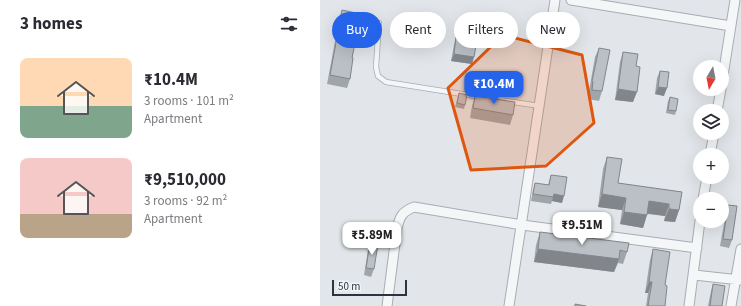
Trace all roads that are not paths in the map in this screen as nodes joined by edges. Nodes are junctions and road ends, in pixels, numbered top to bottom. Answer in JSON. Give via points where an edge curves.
{"nodes":[{"id":1,"x":555,"y":0,"type":"edge"},
{"id":2,"x":571,"y":0,"type":"edge"},
{"id":3,"x":736,"y":0,"type":"edge"},
{"id":4,"x":741,"y":1,"type":"edge"},
{"id":5,"x":731,"y":26,"type":"junction"},
{"id":6,"x":377,"y":48,"type":"edge"},
{"id":7,"x":726,"y":60,"type":"edge"},
{"id":8,"x":486,"y":98,"type":"edge"},
{"id":9,"x":501,"y":100,"type":"edge"},
{"id":10,"x":540,"y":106,"type":"junction"},
{"id":11,"x":522,"y":225,"type":"junction"},
{"id":12,"x":699,"y":228,"type":"edge"},
{"id":13,"x":697,"y":248,"type":"junction"},
{"id":14,"x":741,"y":249,"type":"edge"},
{"id":15,"x":694,"y":275,"type":"junction"},
{"id":16,"x":738,"y":279,"type":"edge"},
{"id":17,"x":387,"y":306,"type":"edge"},
{"id":18,"x":509,"y":306,"type":"edge"},
{"id":19,"x":689,"y":306,"type":"edge"},
{"id":20,"x":731,"y":306,"type":"edge"}],
"edges":[{"from":1,"to":10,"type":"street"},
{"from":2,"to":5,"type":"street"},
{"from":3,"to":4,"type":"street"},
{"from":3,"to":5,"type":"street"},
{"from":5,"to":7,"type":"street"},
{"from":6,"to":8,"type":"lane","via":[[378,76],[386,82]]},
{"from":9,"to":10,"type":"lane"},
{"from":10,"to":11,"type":"street"},
{"from":11,"to":13,"type":"street"},
{"from":11,"to":17,"type":"street","via":[[414,207],[407,210],[400,217],[397,228]]},
{"from":11,"to":18,"type":"street"},
{"from":12,"to":13,"type":"street"},
{"from":13,"to":15,"type":"street"},
{"from":14,"to":16,"type":"street"},
{"from":15,"to":16,"type":"street"},
{"from":15,"to":19,"type":"street"},
{"from":16,"to":20,"type":"street"}]}
